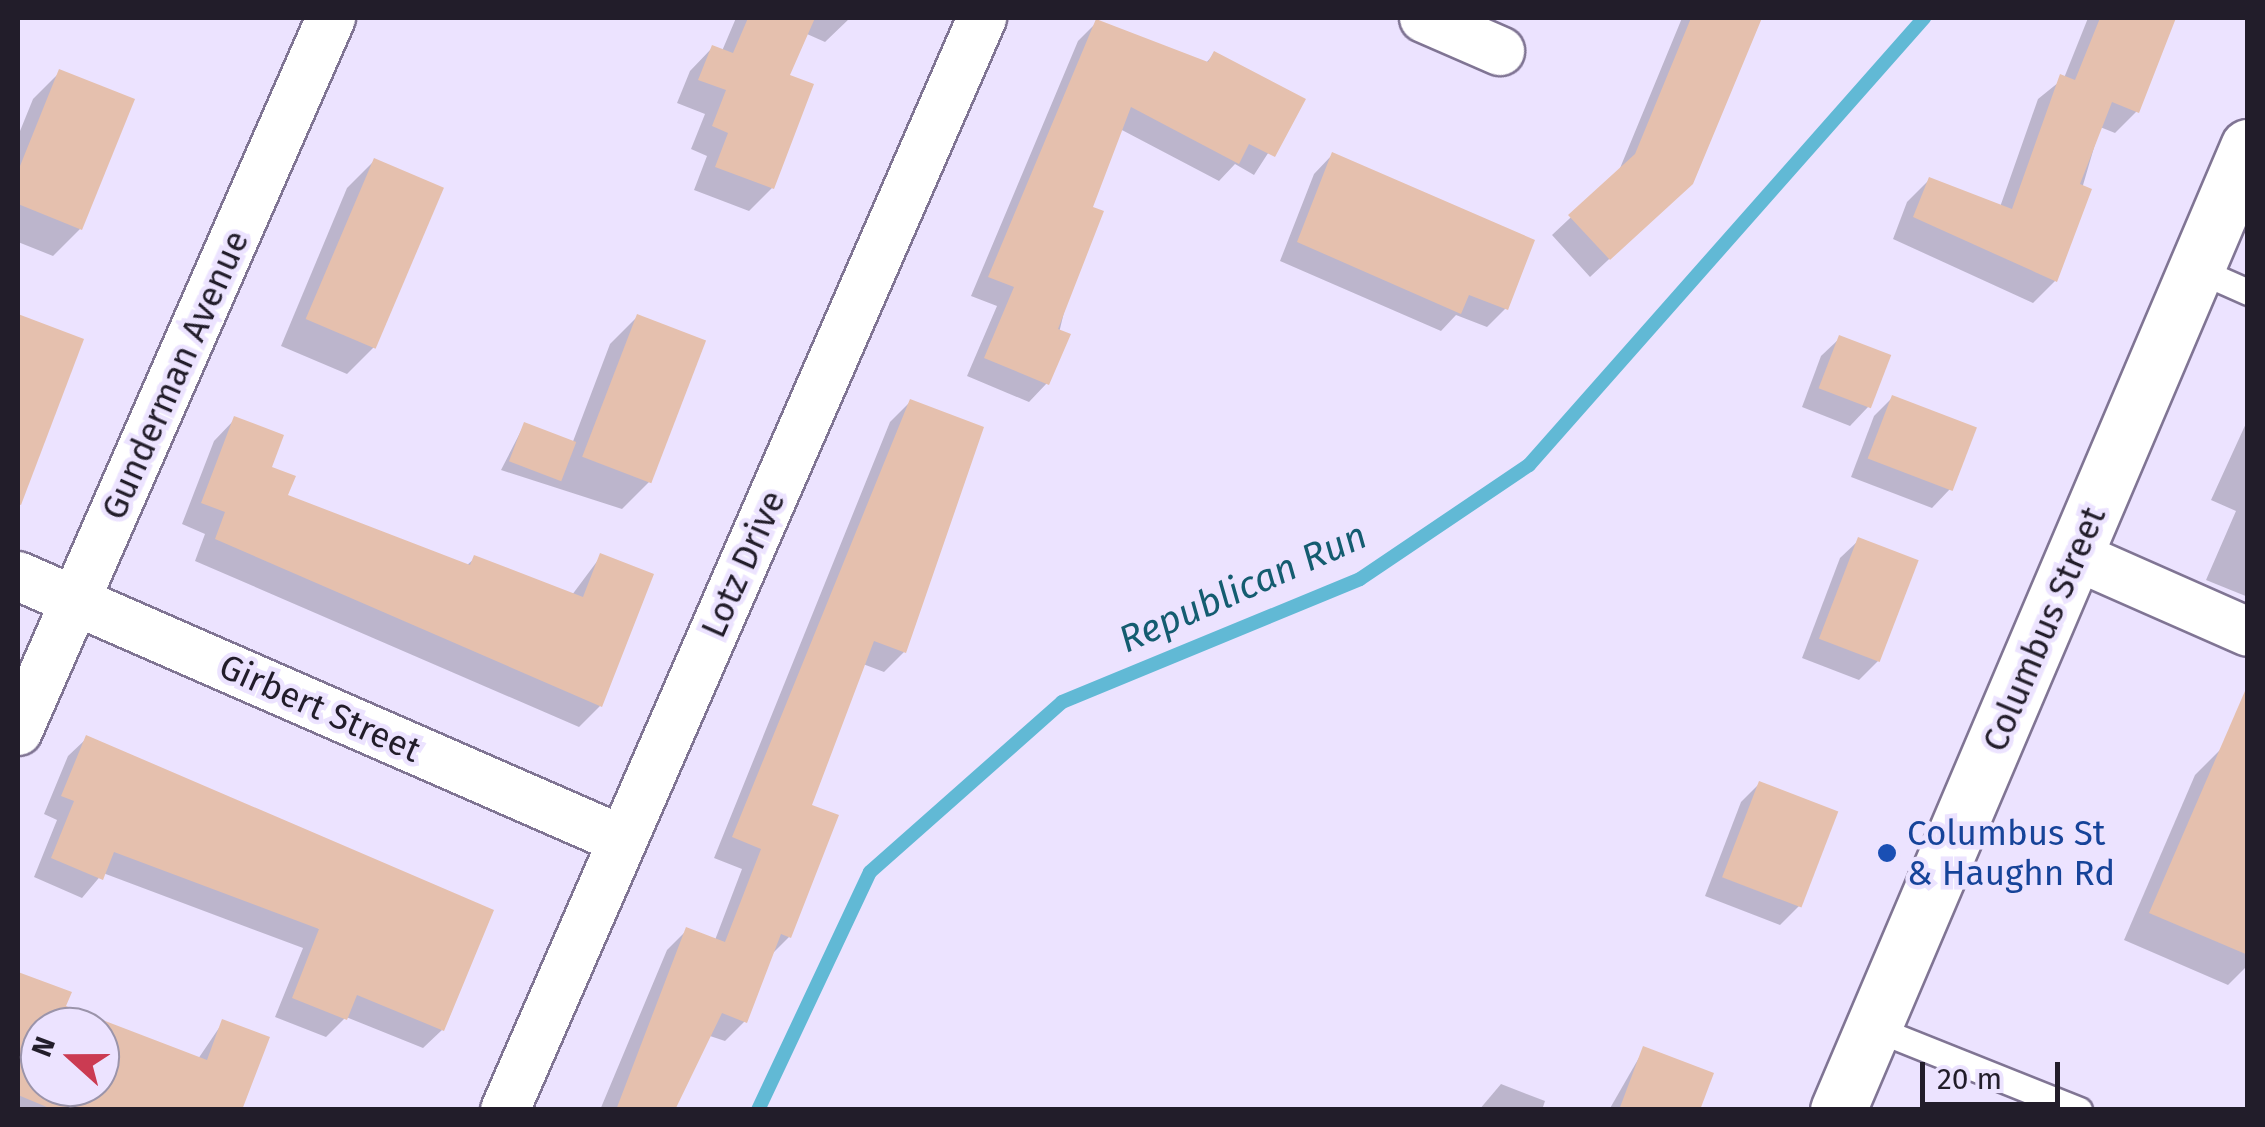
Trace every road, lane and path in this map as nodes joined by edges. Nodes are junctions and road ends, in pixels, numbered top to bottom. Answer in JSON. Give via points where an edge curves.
{"nodes":[{"id":1,"x":330,"y":18,"type":"edge"},
{"id":2,"x":982,"y":18,"type":"edge"},
{"id":3,"x":1424,"y":18,"type":"edge"},
{"id":4,"x":1500,"y":51,"type":"dead end"},
{"id":5,"x":2248,"y":147,"type":"edge"},
{"id":6,"x":2196,"y":269,"type":"junction"},
{"id":7,"x":2248,"y":292,"type":"edge"},
{"id":8,"x":2076,"y":556,"type":"junction"},
{"id":9,"x":18,"y":576,"type":"edge"},
{"id":10,"x":74,"y":600,"type":"junction"},
{"id":11,"x":2248,"y":632,"type":"edge"},
{"id":12,"x":18,"y":731,"type":"edge"},
{"id":13,"x":622,"y":840,"type":"junction"},
{"id":14,"x":1874,"y":1028,"type":"junction"},
{"id":15,"x":505,"y":1110,"type":"edge"},
{"id":16,"x":1838,"y":1110,"type":"edge"},
{"id":17,"x":2080,"y":1110,"type":"edge"}],
"edges":[{"from":1,"to":10,"type":"street","name":"Gunderman Avenue"},
{"from":2,"to":13,"type":"street","name":"Lotz Drive"},
{"from":3,"to":4,"type":"street"},
{"from":5,"to":6,"type":"main road","name":"Columbus Street"},
{"from":6,"to":7,"type":"lane"},
{"from":6,"to":8,"type":"main road","name":"Columbus Street"},
{"from":8,"to":11,"type":"street"},
{"from":8,"to":14,"type":"main road","name":"Columbus Street"},
{"from":9,"to":10,"type":"street","name":"Girbert Street"},
{"from":10,"to":12,"type":"street","name":"Gunderman Avenue"},
{"from":10,"to":13,"type":"street","name":"Girbert Street"},
{"from":13,"to":15,"type":"street","name":"Lotz Drive"},
{"from":14,"to":16,"type":"main road","name":"Columbus Street"},
{"from":14,"to":17,"type":"lane"}]}
